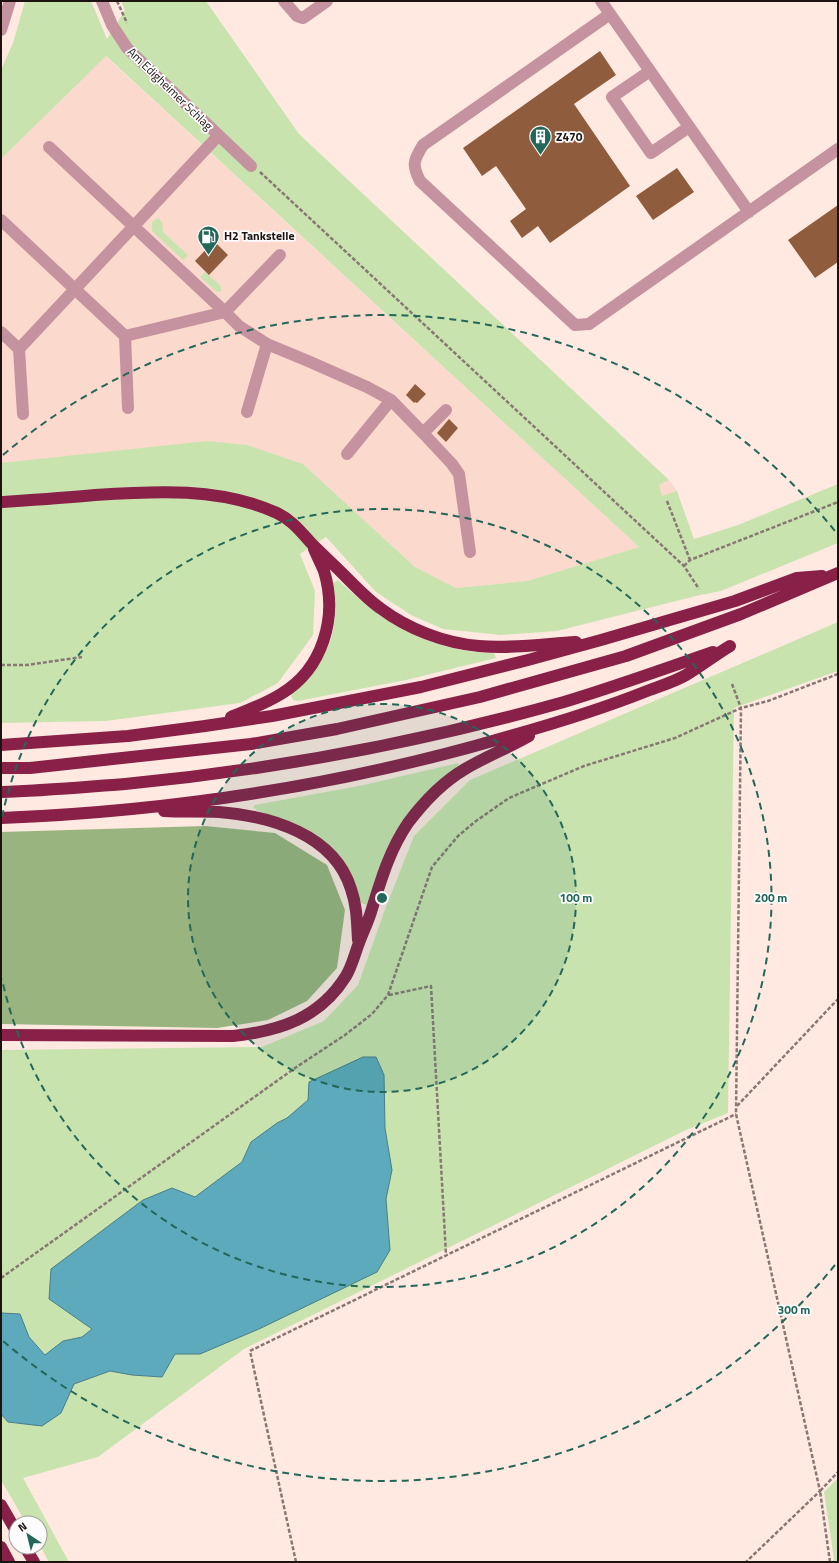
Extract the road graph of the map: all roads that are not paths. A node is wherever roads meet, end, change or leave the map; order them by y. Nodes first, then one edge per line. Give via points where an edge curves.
1 (10, 1) edge
2 (102, 1) edge
3 (284, 1) edge
4 (327, 1) edge
5 (601, 1) edge
6 (610, 14) junction
7 (1, 30) edge
8 (650, 70) junction
9 (689, 127) junction
10 (218, 136) junction
11 (49, 147) dead end
12 (838, 149) edge
13 (251, 166) road end
14 (749, 212) junction
15 (1, 220) edge
16 (134, 226) junction
17 (280, 254) dead end
18 (74, 290) junction
19 (225, 312) junction
20 (1, 332) edge
21 (125, 336) junction
22 (266, 344) junction
23 (19, 349) junction
24 (391, 400) junction
25 (128, 408) dead end
26 (446, 410) dead end
27 (247, 412) dead end
28 (23, 414) dead end
29 (423, 433) junction
30 (347, 454) dead end
31 (1, 502) edge
32 (311, 543) junction
33 (470, 552) dead end
34 (837, 573) edge
35 (601, 640) junction
36 (553, 724) junction
37 (205, 726) junction
38 (1, 745) edge
39 (1, 768) edge
40 (1, 792) edge
41 (137, 809) junction
42 (1, 818) edge
43 (358, 944) junction
44 (1, 1035) edge
45 (1, 1505) edge
46 (8, 1517) edge
47 (1, 1547) edge
48 (9, 1562) edge

1 - 7 street
2 - 10 street, Am Edigheimer Schlag via 112,25 127,48
3 - 4 street via 297,16 303,18
5 - 6 street
6 - 8 street
6 - 14 street via 423,146 415,158 414,168 420,182 575,325 589,324
8 - 9 street
8 - 9 street via 612,97 642,141 651,153
9 - 14 street
10 - 13 street, Am Edigheimer Schlag
10 - 16 street
11 - 16 street
12 - 14 street
15 - 18 street
16 - 18 street
16 - 19 street
17 - 19 street
18 - 21 street
18 - 23 street
19 - 21 street
19 - 22 street via 239,326
20 - 23 street
21 - 25 street
22 - 24 street via 367,387
22 - 27 street
23 - 28 street
24 - 29 street
24 - 30 street
26 - 29 street
29 - 33 street via 459,474
31 - 32 highway via 144,492 195,493 228,497 278,513 295,524
32 - 35 highway via 380,609 413,628 443,639 478,646
32 - 37 highway via 323,570 329,601 324,640 312,664 303,676 282,694 258,707
34 - 35 highway via 797,578 735,601
34 - 39 highway via 741,614 626,656 480,697 337,729 251,744 30,768
35 - 37 highway via 421,687 272,716
36 - 40 highway via 685,676 730,646 565,701 393,744 189,778
36 - 41 highway via 377,771 312,784
36 - 43 highway via 463,770 423,805 389,857
37 - 38 highway via 128,736
41 - 42 highway
41 - 43 highway via 239,815 284,825 309,837 337,863 351,887 357,914
43 - 44 highway via 347,975 336,991 302,1018 275,1029 254,1034 209,1037
45 - 46 highway
47 - 48 highway

